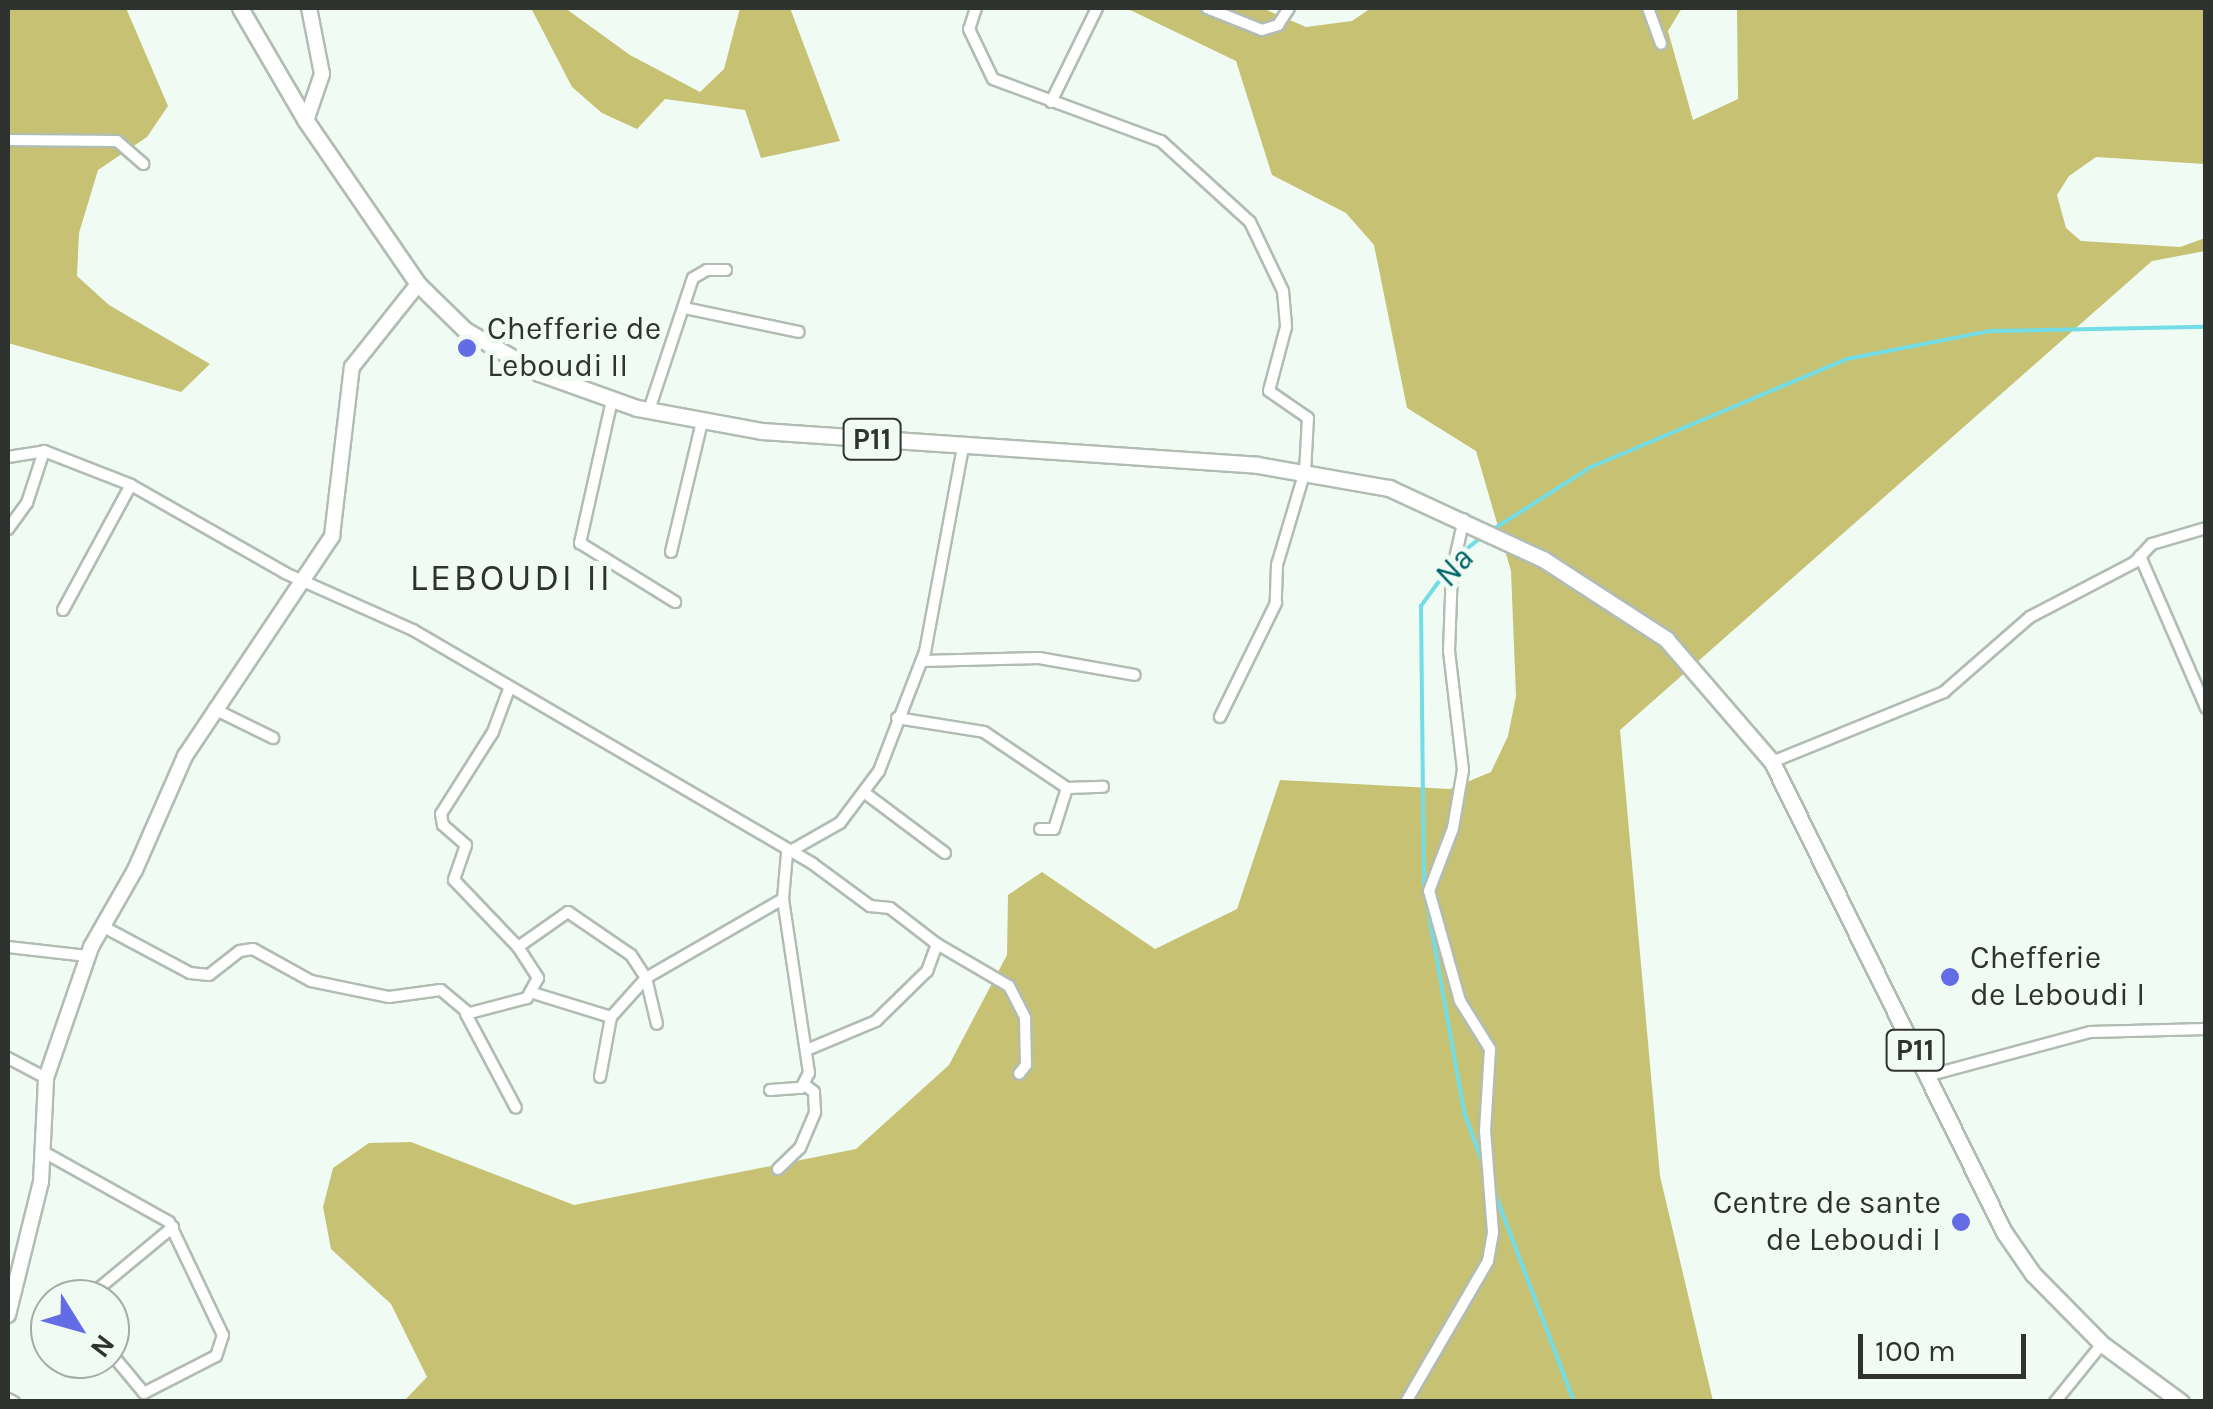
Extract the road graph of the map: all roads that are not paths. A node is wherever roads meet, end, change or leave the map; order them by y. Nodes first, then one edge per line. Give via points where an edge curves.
1 (240, 8) edge
2 (308, 8) edge
3 (976, 8) edge
4 (1097, 8) edge
5 (1207, 8) edge
6 (1289, 8) edge
7 (1648, 8) edge
8 (1660, 44) dead end
9 (1051, 102) junction
10 (306, 121) junction
11 (8, 140) edge
12 (142, 164) dead end
13 (726, 270) dead end
14 (418, 284) junction
15 (684, 308) junction
16 (799, 332) dead end
17 (612, 400) junction
18 (649, 410) junction
19 (702, 422) junction
20 (962, 446) junction
21 (44, 451) junction
22 (8, 457) edge
23 (1305, 471) junction
24 (132, 485) junction
25 (1464, 518) junction
26 (8, 528) edge
27 (2206, 528) edge
28 (671, 552) dead end
29 (2140, 556) junction
30 (307, 581) junction
31 (675, 602) dead end
32 (63, 610) dead end
33 (922, 661) junction
34 (2206, 661) edge
35 (2193, 668) junction
36 (1135, 675) dead end
37 (509, 690) junction
38 (2203, 692) edge
39 (2206, 708) edge
40 (214, 709) junction
41 (1220, 717) dead end
42 (897, 718) junction
43 (272, 738) dead end
44 (1772, 762) junction
45 (1103, 787) dead end
46 (1067, 788) junction
47 (865, 794) junction
48 (1040, 829) dead end
49 (786, 853) junction
50 (945, 853) dead end
51 (782, 898) junction
52 (102, 926) junction
53 (938, 944) junction
54 (8, 947) edge
55 (518, 947) junction
56 (87, 956) junction
57 (646, 978) junction
58 (533, 992) junction
59 (467, 1012) junction
60 (611, 1018) junction
61 (657, 1024) dead end
62 (2206, 1029) edge
63 (809, 1050) junction
64 (8, 1058) edge
65 (1020, 1074) dead end
66 (1928, 1076) junction
67 (600, 1077) dead end
68 (46, 1078) junction
69 (805, 1086) junction
70 (770, 1090) dead end
71 (516, 1108) dead end
72 (42, 1151) junction
73 (778, 1169) dead end
74 (174, 1227) junction
75 (110, 1279) edge
76 (8, 1315) edge
77 (2102, 1344) junction
78 (142, 1396) edge
79 (1406, 1402) edge
80 (2055, 1402) edge
81 (2181, 1402) edge

1 - 10 main road, P11
2 - 10 street via 322,74
3 - 9 street via 969,30 986,74
4 - 9 street
5 - 6 street via 1262,30 1278,26
7 - 8 street
9 - 23 street via 1161,142 1260,237 1288,313 1269,391 1308,418
10 - 14 main road, P11
11 - 12 street via 117,141
13 - 15 street via 698,272
14 - 17 main road, P11 via 499,352
14 - 30 street via 352,367 336,522
15 - 16 street
15 - 18 street
17 - 18 main road, P11
17 - 31 street via 580,542
18 - 19 main road, P11
19 - 20 main road, P11
19 - 28 street
20 - 23 main road, P11
20 - 33 street via 946,566
21 - 22 street
21 - 24 street
21 - 26 street via 27,503
23 - 25 main road, P11 via 1389,488
23 - 41 street via 1277,565 1276,603
24 - 30 street
24 - 32 street
25 - 44 main road, P11 via 1557,567 1666,640
25 - 79 street via 1452,571 1449,650 1463,770 1452,828 1429,891 1460,1001 1490,1049 1485,1131 1493,1232 1488,1261
27 - 29 street via 2152,544
29 - 35 street
29 - 44 street via 2030,617 1944,692
30 - 37 street via 412,630
30 - 40 street
33 - 36 street via 1039,658
33 - 42 street
34 - 35 street
35 - 38 street
37 - 49 street
37 - 55 street via 493,732 441,814 443,825 466,845 454,880
38 - 39 street
40 - 43 street
40 - 52 street
42 - 46 street via 984,732
42 - 47 street
44 - 66 main road, P11
45 - 46 street
46 - 48 street via 1054,829
47 - 49 street via 833,829
47 - 50 street
49 - 51 street
49 - 53 street via 870,906 890,908
51 - 57 street
51 - 63 street
52 - 56 street
52 - 59 street via 190,973 209,975 240,950 253,949 311,982 389,997 441,990
53 - 63 street via 927,972 876,1021
53 - 65 street via 1009,986 1025,1018 1026,1065
54 - 56 street
55 - 57 street via 568,912 631,954
55 - 58 street via 538,978
56 - 68 street
57 - 60 street
57 - 61 street
58 - 59 street
58 - 60 street
59 - 71 street
60 - 67 street
62 - 66 street via 2090,1032
63 - 69 street
64 - 68 street
66 - 77 main road, P11 via 2004,1232 2034,1274
68 - 72 street
69 - 70 street
69 - 73 street via 814,1092 815,1112 800,1148
72 - 74 street via 155,1210
72 - 76 street
74 - 75 street
74 - 78 street via 223,1344 216,1356
77 - 80 street
77 - 81 main road, P11

